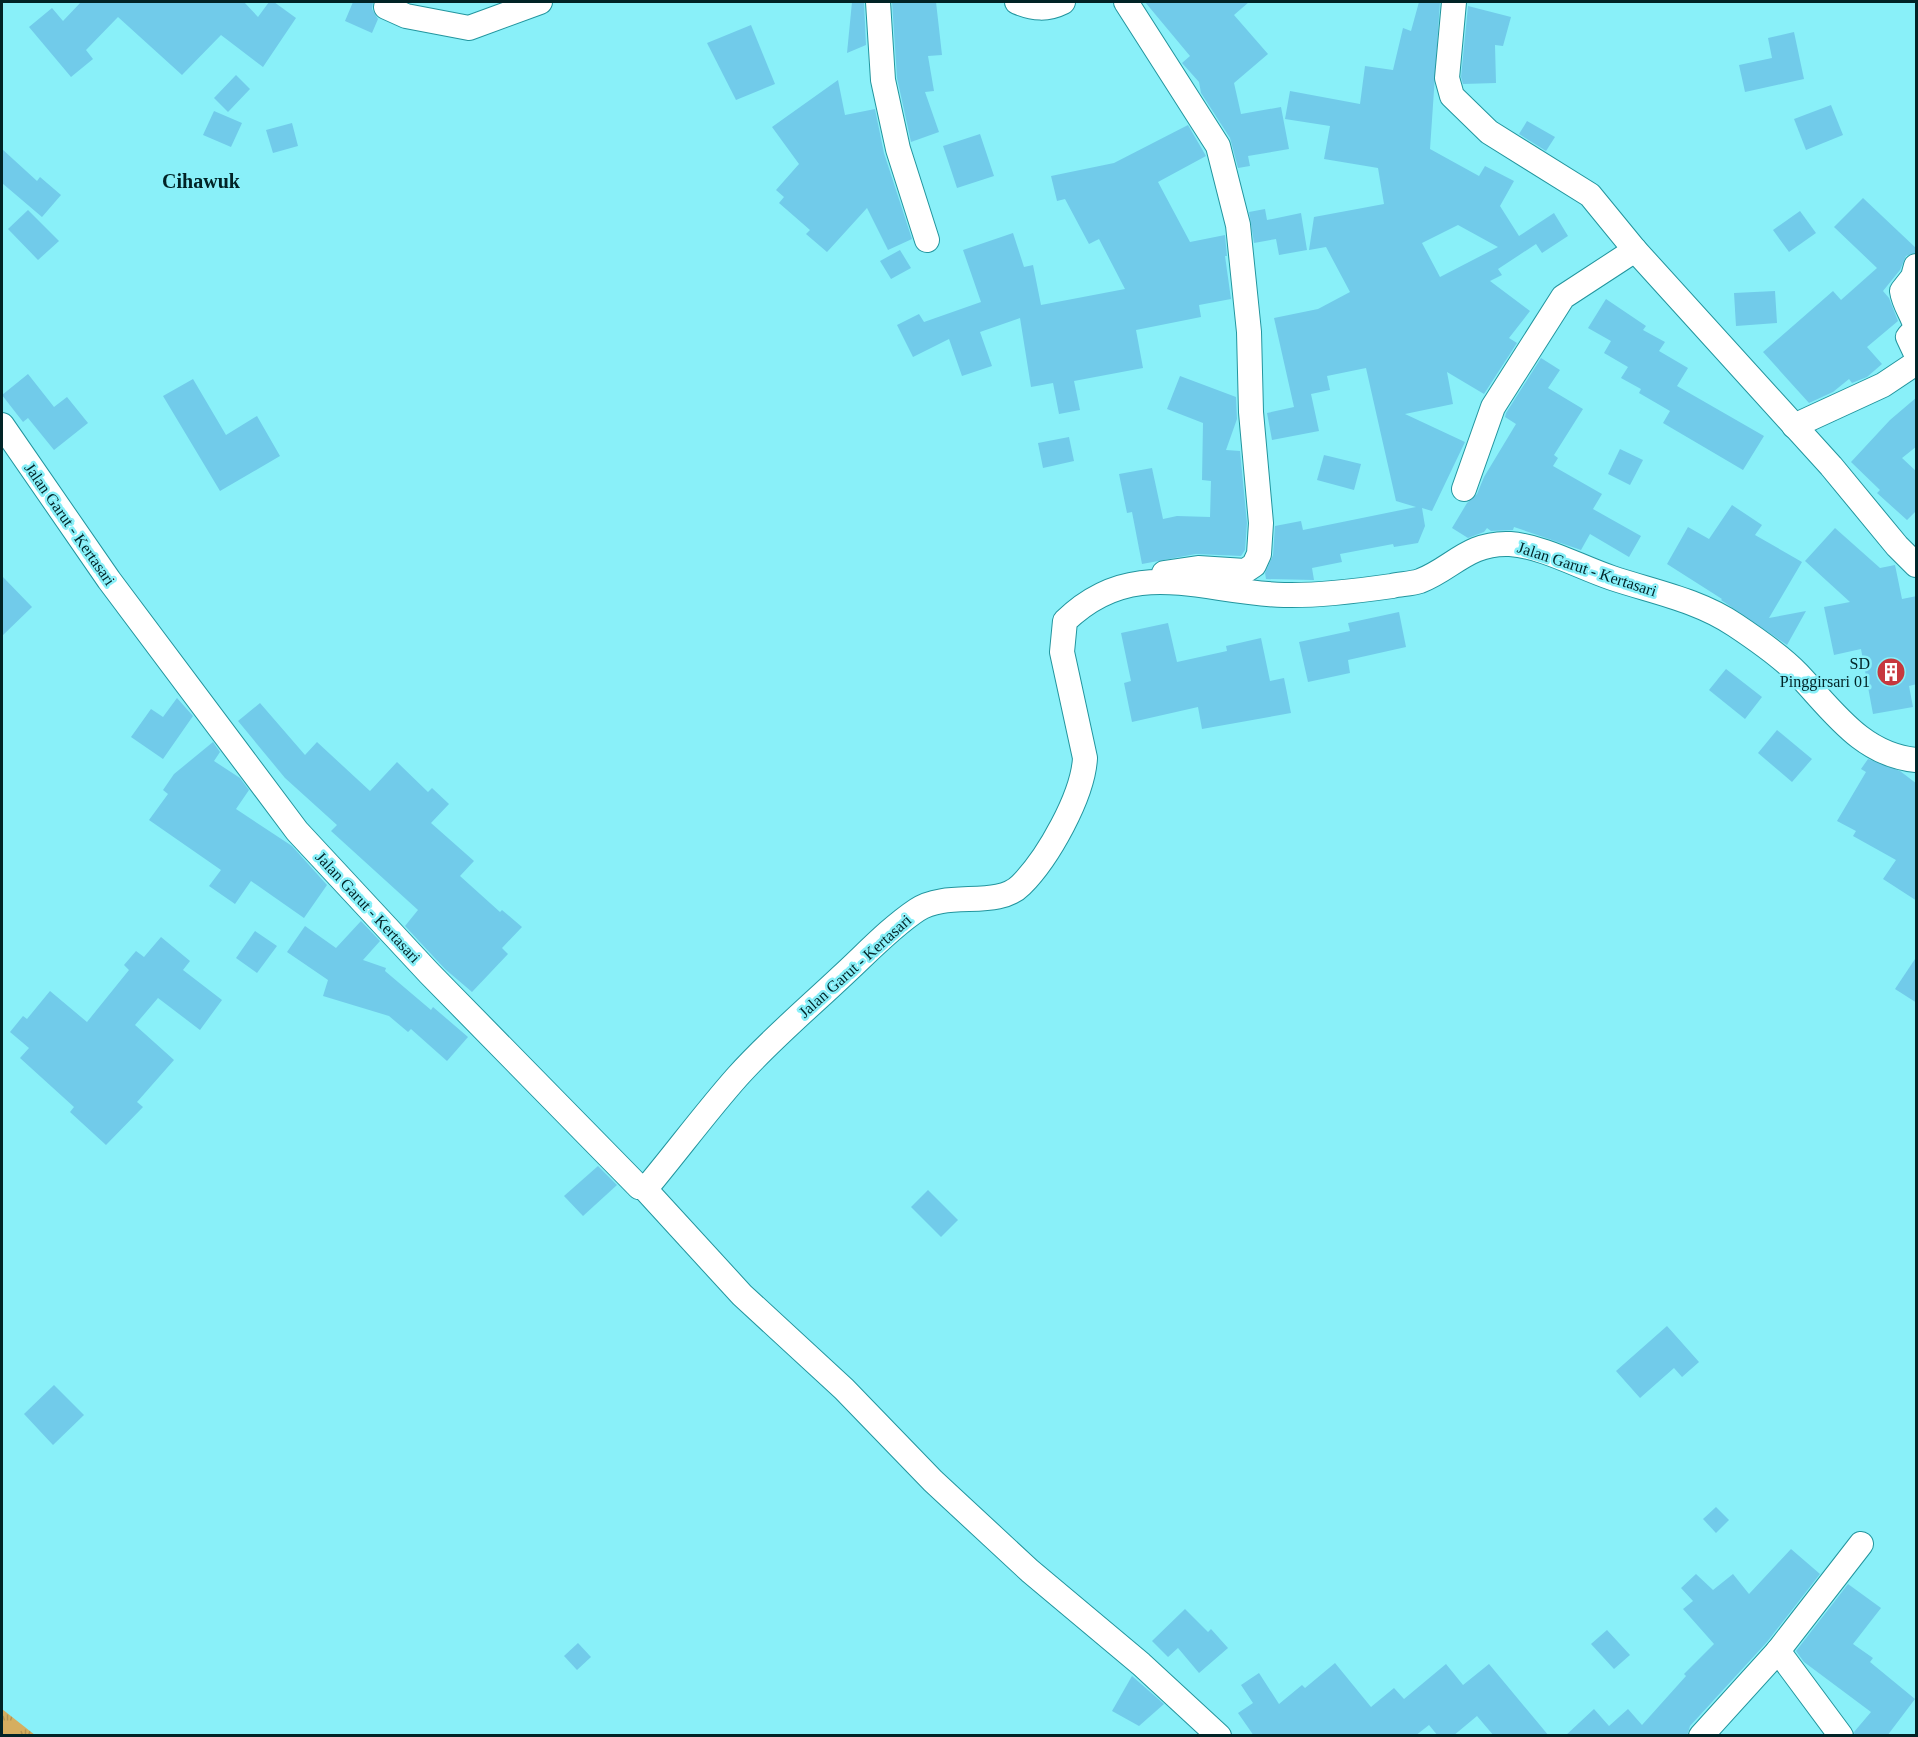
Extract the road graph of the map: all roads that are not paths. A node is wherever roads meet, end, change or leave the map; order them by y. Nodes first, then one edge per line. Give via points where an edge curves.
1 (540, 2) edge
2 (878, 2) edge
3 (1017, 2) edge
4 (1063, 2) edge
5 (1126, 2) edge
6 (1454, 2) edge
7 (386, 7) dead end
8 (927, 240) dead end
9 (1635, 250) junction
10 (1917, 266) edge
11 (1917, 354) edge
12 (1917, 363) edge
13 (2, 425) edge
14 (1794, 426) junction
15 (1464, 489) dead end
16 (1917, 565) edge
17 (1118, 586) junction
18 (1917, 760) edge
19 (644, 1188) junction
20 (1862, 1544) dead end
21 (1778, 1651) junction
22 (1219, 1736) edge
23 (1701, 1736) edge
24 (1841, 1736) edge

1 - 7 street via 469,28 406,16
2 - 8 street via 883,80 898,149
3 - 4 street via 1031,8 1051,8
5 - 17 street via 1218,146 1238,225 1243,265 1261,523 1259,554 1254,565 1245,571 1198,568 1155,574
6 - 9 street via 1447,78 1452,96 1489,132 1590,195
9 - 14 street
9 - 15 street via 1563,297 1493,407
10 - 11 street via 1902,291 1915,323 1916,328 1908,337
12 - 14 street via 1883,385
13 - 19 street, Jalan Garut - Kertasari via 109,580 297,831 619,1169
14 - 16 street
17 - 18 street, Jalan Garut - Kertasari via 1167,581 1284,595 1342,592 1420,581 1458,557 1481,548 1509,544 1685,599 1734,624 1797,672 1863,742 1898,759
17 - 19 street, Jalan Garut - Kertasari via 1090,599 1065,621 1062,652 1085,758 1084,772 1067,816 1030,876 1008,893 949,899 917,910 738,1076
19 - 22 street via 742,1295 844,1389 933,1481
20 - 21 street
21 - 23 street
21 - 24 street

